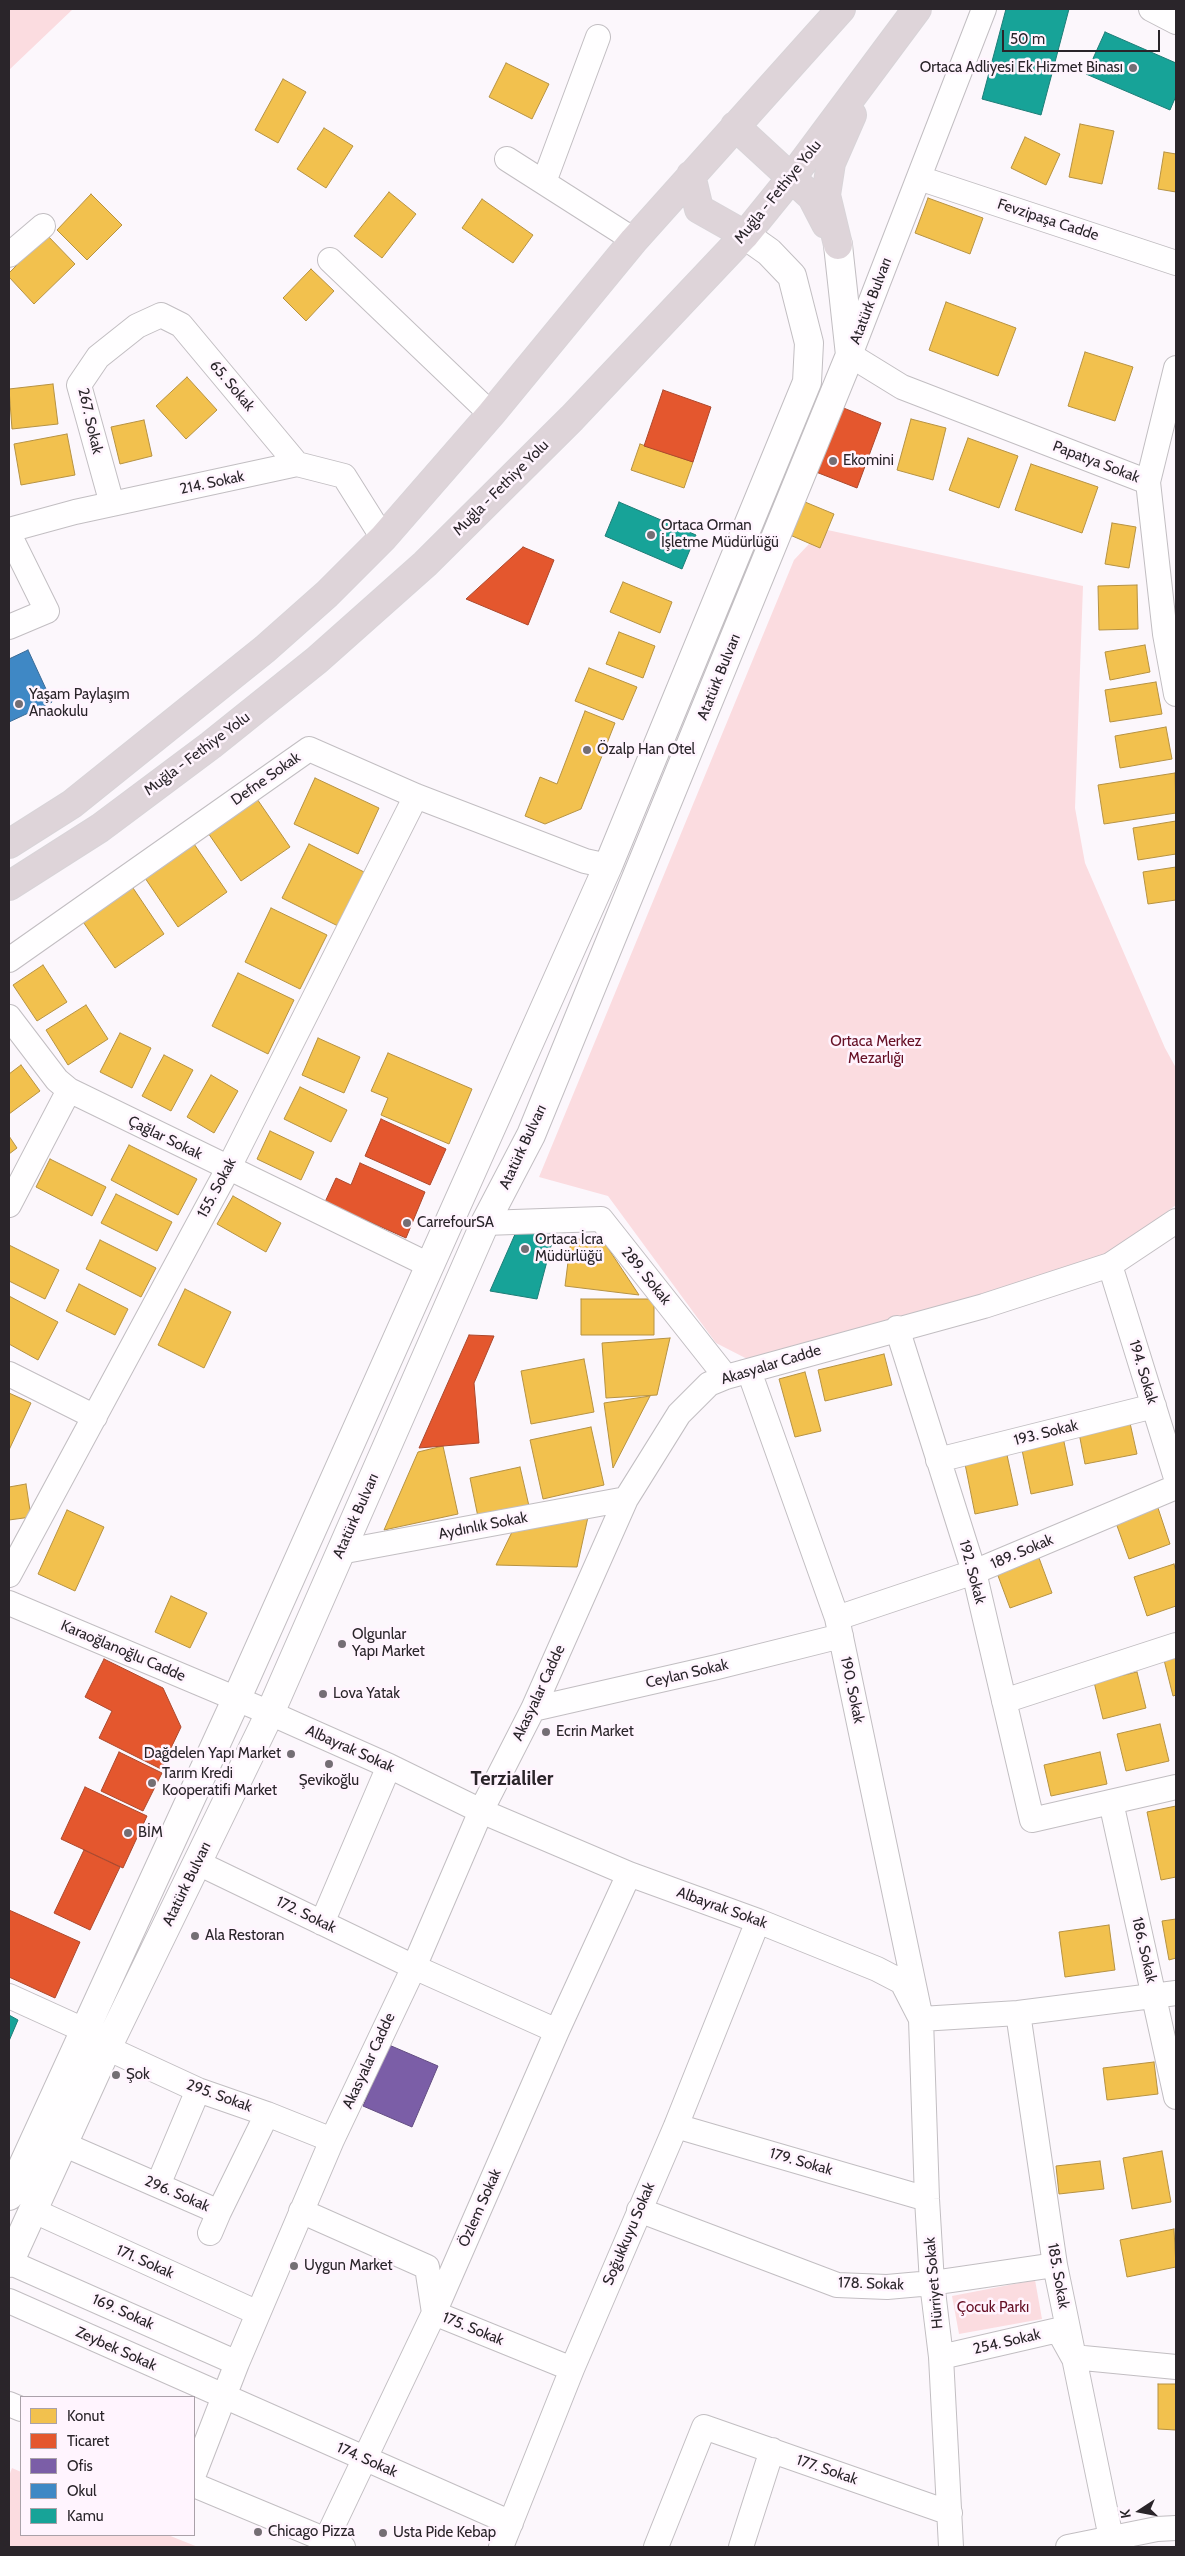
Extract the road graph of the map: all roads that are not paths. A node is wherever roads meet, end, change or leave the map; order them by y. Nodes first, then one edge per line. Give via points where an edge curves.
1 (841, 9) edge
2 (917, 9) edge
3 (984, 9) edge
4 (1151, 9) edge
5 (1176, 22) edge
6 (598, 37) dead end
7 (869, 74) junction
8 (736, 126) junction
9 (507, 159) dead end
10 (691, 175) junction
11 (792, 177) junction
12 (919, 178) junction
13 (544, 182) junction
14 (43, 226) dead end
15 (745, 235) junction
16 (634, 240) junction
17 (838, 245) junction
18 (9, 255) edge
19 (330, 260) dead end
20 (1176, 263) edge
21 (161, 315) joint
22 (850, 355) junction
23 (1176, 368) edge
24 (491, 414) junction
25 (297, 464) junction
26 (1148, 482) junction
27 (112, 504) junction
28 (9, 530) edge
29 (9, 534) edge
30 (383, 538) junction
31 (9, 627) edge
32 (1176, 694) edge
33 (416, 796) junction
34 (9, 844) edge
35 (608, 866) junction
36 (9, 886) edge
37 (9, 960) edge
38 (9, 1017) edge
39 (69, 1090) junction
40 (228, 1169) junction
41 (9, 1205) edge
42 (1176, 1221) edge
43 (486, 1223) junction
44 (429, 1265) junction
45 (1110, 1265) junction
46 (897, 1328) junction
47 (9, 1374) edge
48 (737, 1374) junction
49 (1154, 1406) junction
50 (94, 1417) junction
51 (938, 1460) junction
52 (1176, 1478) edge
53 (1176, 1487) edge
54 (626, 1499) junction
55 (340, 1552) junction
56 (974, 1572) junction
57 (9, 1575) edge
58 (9, 1603) edge
59 (839, 1627) junction
60 (1176, 1645) edge
61 (236, 1700) junction
62 (1004, 1701) junction
63 (533, 1709) junction
64 (270, 1713) junction
65 (389, 1766) junction
66 (1176, 1787) edge
67 (1112, 1802) junction
68 (481, 1812) junction
69 (198, 1862) junction
70 (629, 1874) junction
71 (758, 1921) junction
72 (322, 1923) junction
73 (414, 1967) junction
74 (1166, 1995) edge
75 (9, 1996) edge
76 (1018, 2013) junction
77 (921, 2018) junction
78 (86, 2031) junction
79 (557, 2031) junction
80 (107, 2048) junction
81 (198, 2090) junction
82 (1176, 2097) edge
83 (267, 2114) junction
84 (676, 2126) junction
85 (332, 2140) junction
86 (63, 2144) junction
87 (158, 2185) junction
88 (9, 2196) edge
89 (927, 2199) junction
90 (32, 2210) junction
91 (639, 2210) junction
92 (301, 2211) junction
93 (9, 2262) edge
94 (1054, 2265) junction
95 (932, 2283) junction
96 (9, 2301) edge
97 (258, 2313) junction
98 (434, 2313) junction
99 (941, 2357) junction
100 (1073, 2357) junction
101 (237, 2363) junction
102 (1176, 2366) edge
103 (572, 2369) junction
104 (224, 2396) junction
105 (772, 2450) junction
106 (364, 2459) junction
107 (195, 2471) edge
108 (195, 2485) edge
109 (950, 2512) junction
110 (510, 2523) junction
111 (1176, 2528) edge
112 (1111, 2538) junction
113 (335, 2544) edge
114 (501, 2547) edge
115 (656, 2547) edge
116 (740, 2547) edge
117 (951, 2547) edge
118 (1068, 2547) edge

1 - 8 highway
2 - 7 highway, Muğla - Fethiye Yolu
3 - 12 street, Atatürk Bulvarı
4 - 5 street
6 - 13 street
7 - 11 highway, Muğla - Fethiye Yolu
7 - 17 highway via 831,163 826,195
8 - 10 highway
8 - 11 highway
9 - 13 street
10 - 15 highway via 698,209
10 - 16 highway
11 - 15 highway, Muğla - Fethiye Yolu
11 - 17 highway via 812,197
12 - 20 street, Fevzipaşa Cadde
12 - 22 street, Atatürk Bulvarı
13 - 16 street
14 - 18 street
15 - 35 main road, Atatürk Bulvarı via 769,252 792,276 809,343 806,382
15 - 36 highway, Muğla - Fethiye Yolu via 572,418 425,564 317,660 100,828
16 - 24 highway
17 - 22 main road
19 - 24 street
21 - 25 street, 65. Sokak via 181,325
21 - 27 street, 267. Sokak via 138,326 98,356 78,385
22 - 26 street, Papatya Sokak via 902,387
22 - 43 main road, Atatürk Bulvarı via 531,1135
23 - 26 street
24 - 30 highway
25 - 27 street, 214. Sokak
25 - 30 street, 214. Sokak via 344,476
26 - 32 street, Papatya Sokak
27 - 28 street, 214. Sokak
29 - 31 street via 48,611
30 - 34 highway via 266,649 72,804
33 - 35 street, Defne Sokak via 584,862
33 - 37 street, Defne Sokak via 309,748
33 - 40 street, 155. Sokak
35 - 44 main road, Atatürk Bulvarı
38 - 39 street, Çağlar Sokak via 57,1080
39 - 40 street, Çağlar Sokak
39 - 41 street
40 - 44 street, Çağlar Sokak
40 - 50 street, 155. Sokak
42 - 45 street, Akasyalar Cadde
43 - 48 street, 289. Sokak via 601,1219
43 - 55 main road, Atatürk Bulvarı
44 - 61 main road, Atatürk Bulvarı
45 - 46 street, Akasyalar Cadde via 984,1306
45 - 49 street, 194. Sokak
46 - 48 street, Akasyalar Cadde
46 - 51 street, 192. Sokak
47 - 50 street
48 - 54 street, Akasyalar Cadde via 709,1384 679,1414
48 - 59 street, 190. Sokak
49 - 51 street, 193. Sokak
49 - 52 street, 194. Sokak
50 - 57 street, 155. Sokak
51 - 56 street, 192. Sokak
53 - 56 street, 189. Sokak
54 - 55 street, Aydınlık Sokak
54 - 63 street, Akasyalar Cadde
55 - 64 main road, Atatürk Bulvarı
56 - 59 street, 189. Sokak
56 - 62 street, 192. Sokak
58 - 61 street, Karaoğlanoğlu Cadde
59 - 63 street, Ceylan Sokak via 717,1667
59 - 77 street, 190. Sokak
60 - 62 street
61 - 64 street, Karaoğlanoğlu Cadde
61 - 78 main road, Atatürk Bulvarı
62 - 67 street, 192. Sokak via 1032,1820
63 - 68 street, Akasyalar Cadde
64 - 65 street, Albayrak Sokak
64 - 69 main road, Atatürk Bulvarı
65 - 68 street, Albayrak Sokak
65 - 72 street
66 - 67 street
67 - 74 street, 186. Sokak
68 - 70 street, Albayrak Sokak
68 - 73 street, Akasyalar Cadde
69 - 72 street, 172. Sokak
69 - 80 main road, Atatürk Bulvarı
70 - 71 street, Albayrak Sokak
70 - 79 street, Özlem Sokak
71 - 77 street, Albayrak Sokak via 902,1982
71 - 84 street, Soğukkuyu Sokak
72 - 73 street, 172. Sokak
73 - 79 street, 172. Sokak
73 - 85 street, Akasyalar Cadde
74 - 76 street
74 - 82 street, 186. Sokak
75 - 78 street
76 - 77 street
76 - 94 street, 185. Sokak
77 - 89 street, Hürriyet Sokak
78 - 88 main road, Atatürk Bulvarı
79 - 98 street, Özlem Sokak
80 - 81 street, 295. Sokak
80 - 86 main road, Atatürk Bulvarı
81 - 83 street, 295. Sokak
81 - 87 street
83 - 85 street, 295. Sokak
83 - 87 street, 296. Sokak via 215,2222
84 - 89 street, 179. Sokak
84 - 91 street, Soğukkuyu Sokak
85 - 92 street, Akasyalar Cadde
86 - 87 street, 296. Sokak
86 - 90 main road, Atatürk Bulvarı
89 - 95 street, Hürriyet Sokak
90 - 93 main road, Atatürk Bulvarı
90 - 97 street, 171. Sokak
91 - 95 street, 178. Sokak via 837,2285 886,2287
91 - 103 street, Soğukkuyu Sokak
92 - 97 street, Akasyalar Cadde
92 - 98 street, 175. Sokak via 427,2267
93 - 101 street, 169. Sokak
94 - 95 street, 178. Sokak
94 - 100 street, 185. Sokak
95 - 99 street, Hürriyet Sokak
96 - 104 street, Zeybek Sokak
97 - 101 street, Akasyalar Cadde
98 - 103 street, 175. Sokak
98 - 106 street, Özlem Sokak
99 - 100 street, 254. Sokak via 1058,2330
99 - 109 street, Hürriyet Sokak
100 - 102 street
100 - 112 street, 185. Sokak
101 - 104 street, Akasyalar Cadde
103 - 110 street, Soğukkuyu Sokak
104 - 106 street, 174. Sokak
104 - 107 street, Akasyalar Cadde
105 - 109 street, 177. Sokak
105 - 115 street, 177. Sokak via 704,2427
105 - 116 street
106 - 110 street, 174. Sokak
106 - 113 street, Özlem Sokak
108 - 113 street
109 - 117 street, Hürriyet Sokak
110 - 114 street, Soğukkuyu Sokak
111 - 112 street
112 - 118 street

